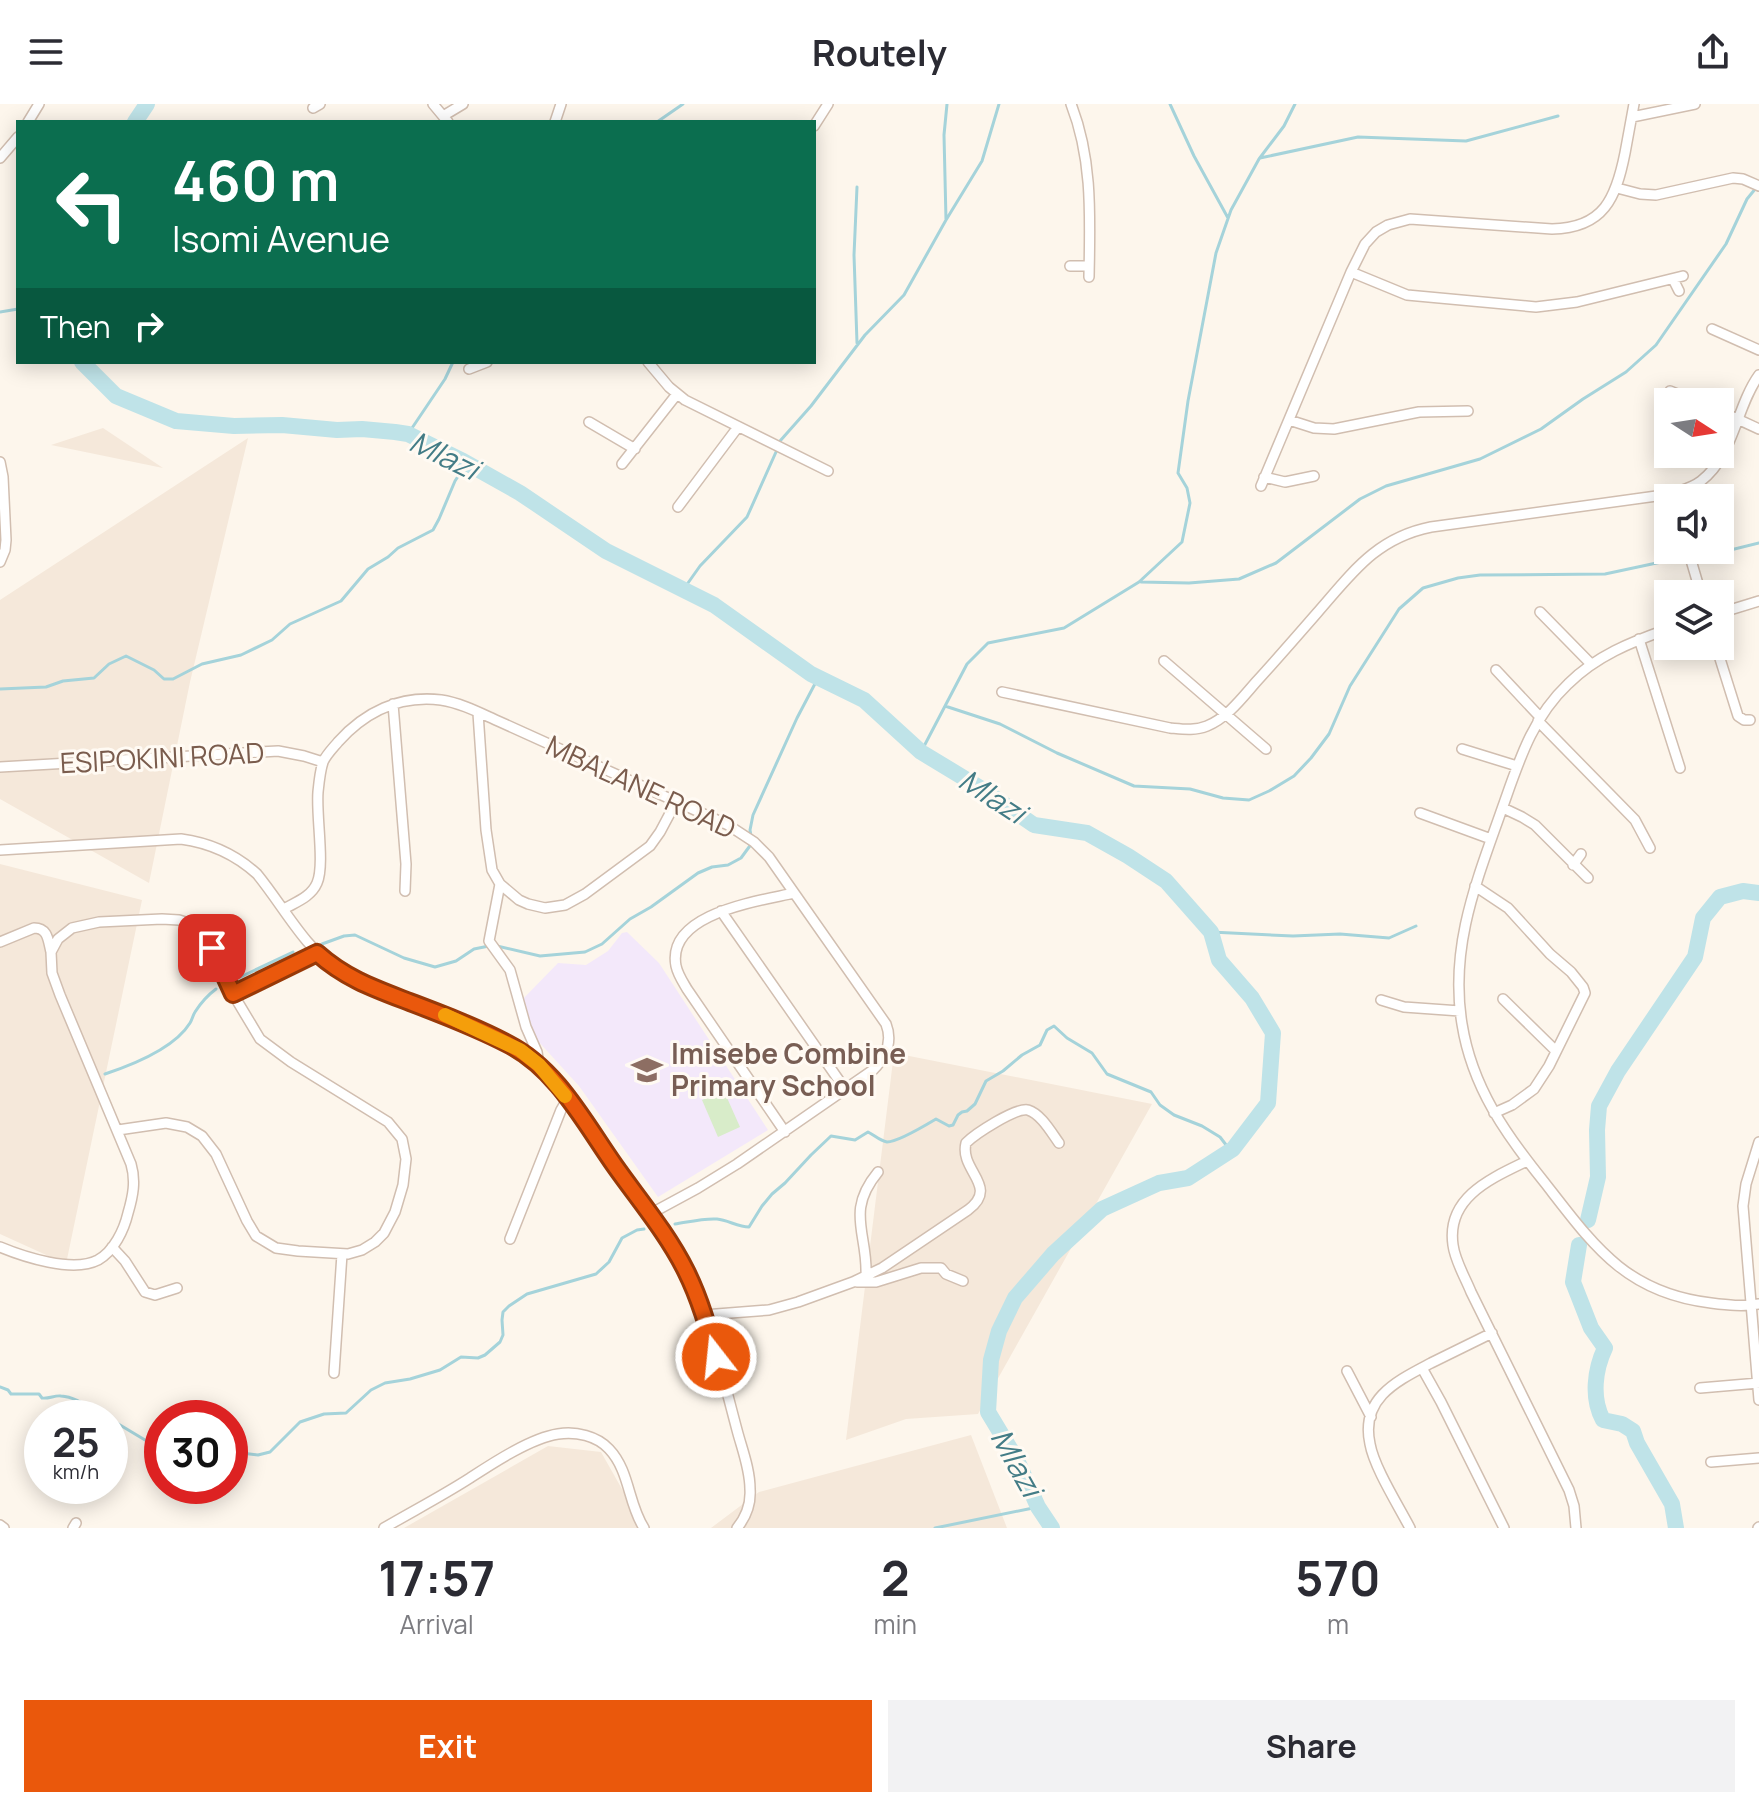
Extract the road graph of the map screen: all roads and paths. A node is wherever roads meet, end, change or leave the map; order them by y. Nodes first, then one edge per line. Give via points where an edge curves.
1 (433, 104) edge
2 (463, 104) edge
3 (828, 104) edge
4 (1071, 104) edge
5 (1634, 104) edge
6 (1695, 104) edge
7 (1632, 117) junction
8 (446, 120) edge
9 (816, 123) edge
10 (16, 139) edge
11 (0, 158) edge
12 (1759, 186) edge
13 (1617, 188) junction
14 (1070, 266) dead end
15 (1089, 266) junction
16 (1351, 272) junction
17 (1089, 277) dead end
18 (1679, 291) dead end
19 (1712, 329) dead end
20 (1759, 350) edge
21 (480, 364) edge
22 (650, 364) edge
23 (469, 369) dead end
24 (1759, 375) edge
25 (677, 394) junction
26 (1458, 399) dead end
27 (1456, 411) junction
28 (1468, 411) dead end
29 (1734, 417) edge
30 (1737, 418) junction
31 (1289, 420) junction
32 (589, 422) dead end
33 (738, 427) junction
34 (1759, 429) edge
35 (635, 449) junction
36 (0, 462) edge
37 (622, 464) dead end
38 (828, 471) dead end
39 (1314, 476) dead end
40 (1696, 484) edge
41 (1654, 498) edge
42 (678, 507) dead end
43 (0, 562) edge
44 (1759, 601) edge
45 (1734, 609) edge
46 (1540, 612) dead end
47 (1654, 634) edge
48 (1639, 639) junction
49 (1720, 660) edge
50 (1164, 661) dead end
51 (1591, 664) junction
52 (1496, 670) dead end
53 (1002, 692) dead end
54 (393, 704) junction
55 (478, 713) junction
56 (1226, 714) junction
57 (1539, 719) junction
58 (1750, 720) dead end
59 (1266, 749) dead end
60 (1462, 749) dead end
61 (323, 762) junction
62 (1517, 766) junction
63 (0, 767) edge
64 (1680, 768) dead end
65 (676, 802) junction
66 (1503, 808) junction
67 (1420, 813) dead end
68 (1491, 839) junction
69 (1650, 848) dead end
70 (0, 850) edge
71 (1581, 854) dead end
72 (1573, 865) junction
73 (1588, 878) dead end
74 (500, 884) junction
75 (1475, 886) junction
76 (405, 891) dead end
77 (794, 893) junction
78 (284, 909) junction
79 (721, 911) junction
80 (0, 942) edge
81 (51, 952) junction
82 (317, 953) junction
83 (233, 994) junction
84 (1503, 999) dead end
85 (1381, 1000) dead end
86 (1460, 1011) junction
87 (1556, 1051) junction
88 (539, 1065) junction
89 (845, 1089) junction
90 (568, 1098) junction
91 (1494, 1113) junction
92 (118, 1130) junction
93 (785, 1132) junction
94 (1759, 1142) edge
95 (1059, 1143) dead end
96 (1527, 1161) junction
97 (878, 1172) dead end
98 (1749, 1172) junction
99 (1759, 1178) edge
100 (650, 1214) junction
101 (510, 1239) dead end
102 (0, 1247) edge
103 (112, 1247) junction
104 (342, 1254) junction
105 (866, 1276) junction
106 (963, 1281) dead end
107 (853, 1282) junction
108 (177, 1288) dead end
109 (1755, 1305) edge
110 (704, 1315) junction
111 (1492, 1333) junction
112 (1422, 1368) junction
113 (1347, 1371) dead end
114 (334, 1373) dead end
115 (1758, 1384) edge
116 (1700, 1388) dead end
117 (1759, 1400) edge
118 (1371, 1417) junction
119 (1759, 1458) edge
120 (1711, 1462) dead end
121 (384, 1528) edge
122 (644, 1528) edge
123 (737, 1528) edge
124 (1410, 1528) edge
125 (1504, 1528) edge
126 (1576, 1528) edge

1 - 8 street
2 - 8 street
3 - 9 street
4 - 15 street via 1089,181
5 - 7 street
6 - 7 street
7 - 13 street
10 - 11 street
12 - 13 street via 1733,178 1656,195
13 - 16 street via 1599,213 1570,228 1402,220 1370,237
14 - 15 street
15 - 17 street
16 - 18 street via 1407,295 1536,307 1678,278
16 - 31 street
19 - 20 street
21 - 23 street
22 - 25 street
24 - 30 street
25 - 33 street
25 - 35 street
26 - 27 street
27 - 28 street
27 - 31 street via 1405,414 1334,429
29 - 30 street
30 - 34 street
30 - 40 street via 1715,467
31 - 39 street via 1262,482
32 - 35 street
33 - 38 street
33 - 42 street
35 - 37 street
36 - 43 street via 6,540
41 - 56 street via 1406,533 1363,562
44 - 45 street
46 - 51 street
47 - 48 street
48 - 51 street
48 - 64 street
49 - 58 street via 1738,716
50 - 56 street
51 - 57 street
52 - 57 street
53 - 56 street via 1180,729 1202,728
54 - 55 street, MBALANE ROAD via 443,701
54 - 61 street, MBALANE ROAD via 354,726
54 - 76 street
55 - 65 street, MBALANE ROAD
55 - 74 street via 489,857
56 - 59 street
57 - 62 street
57 - 69 street via 1635,820
60 - 62 street
61 - 63 street, ESIPOKINI ROAD via 278,751
61 - 78 street via 317,801 320,876 312,892
62 - 66 street
65 - 74 street via 650,846 576,900 536,907
65 - 77 street, MBALANE ROAD via 753,841
66 - 68 street
66 - 72 street via 1535,825
67 - 68 street
68 - 75 street
70 - 78 street via 195,841 246,864
71 - 72 street
72 - 73 street
74 - 88 street via 489,941 510,970
75 - 86 street via 1459,957
75 - 87 street via 1508,908 1583,987 1584,996
77 - 79 street
77 - 89 street, MBALANE ROAD via 889,1031 880,1062
78 - 82 street
79 - 89 street
79 - 93 street via 682,939 675,957 677,970
80 - 81 street via 39,928 47,935
81 - 83 street via 64,932 88,924 179,920 194,925 206,939
81 - 92 street via 56,984
82 - 83 street
82 - 88 street via 352,979 505,1042
83 - 104 street via 268,1046 378,1115 402,1139 405,1172 389,1224 375,1242
84 - 87 street
85 - 86 street
86 - 91 street via 1471,1063
87 - 91 street via 1534,1089
88 - 90 street
89 - 93 street, MBALANE ROAD
90 - 100 street
90 - 101 street
91 - 96 street
92 - 103 street via 135,1186
92 - 104 street via 166,1123 195,1131 216,1154 256,1236 276,1248
93 - 100 street, MBALANE ROAD
94 - 98 street
95 - 105 street via 1029,1110 970,1139 964,1153 980,1186 978,1202
96 - 109 street via 1588,1239 1626,1273 1676,1297
96 - 111 street via 1472,1192 1453,1226 1458,1263
97 - 105 street via 860,1209
98 - 99 street
98 - 109 street via 1743,1218
100 - 110 street via 680,1260
102 - 103 street via 79,1264 101,1258
103 - 108 street via 145,1292 155,1295
104 - 114 street
105 - 107 street
106 - 107 street via 941,1268 921,1268 876,1282
107 - 110 street via 769,1310
109 - 115 street
110 - 123 street via 750,1480 747,1512
111 - 112 street
111 - 126 street via 1569,1490
112 - 118 street via 1390,1386
112 - 125 street
113 - 118 street
115 - 116 street
115 - 117 street
118 - 124 street via 1373,1454
119 - 120 street
121 - 122 street via 499,1460 551,1435 573,1433 608,1447

